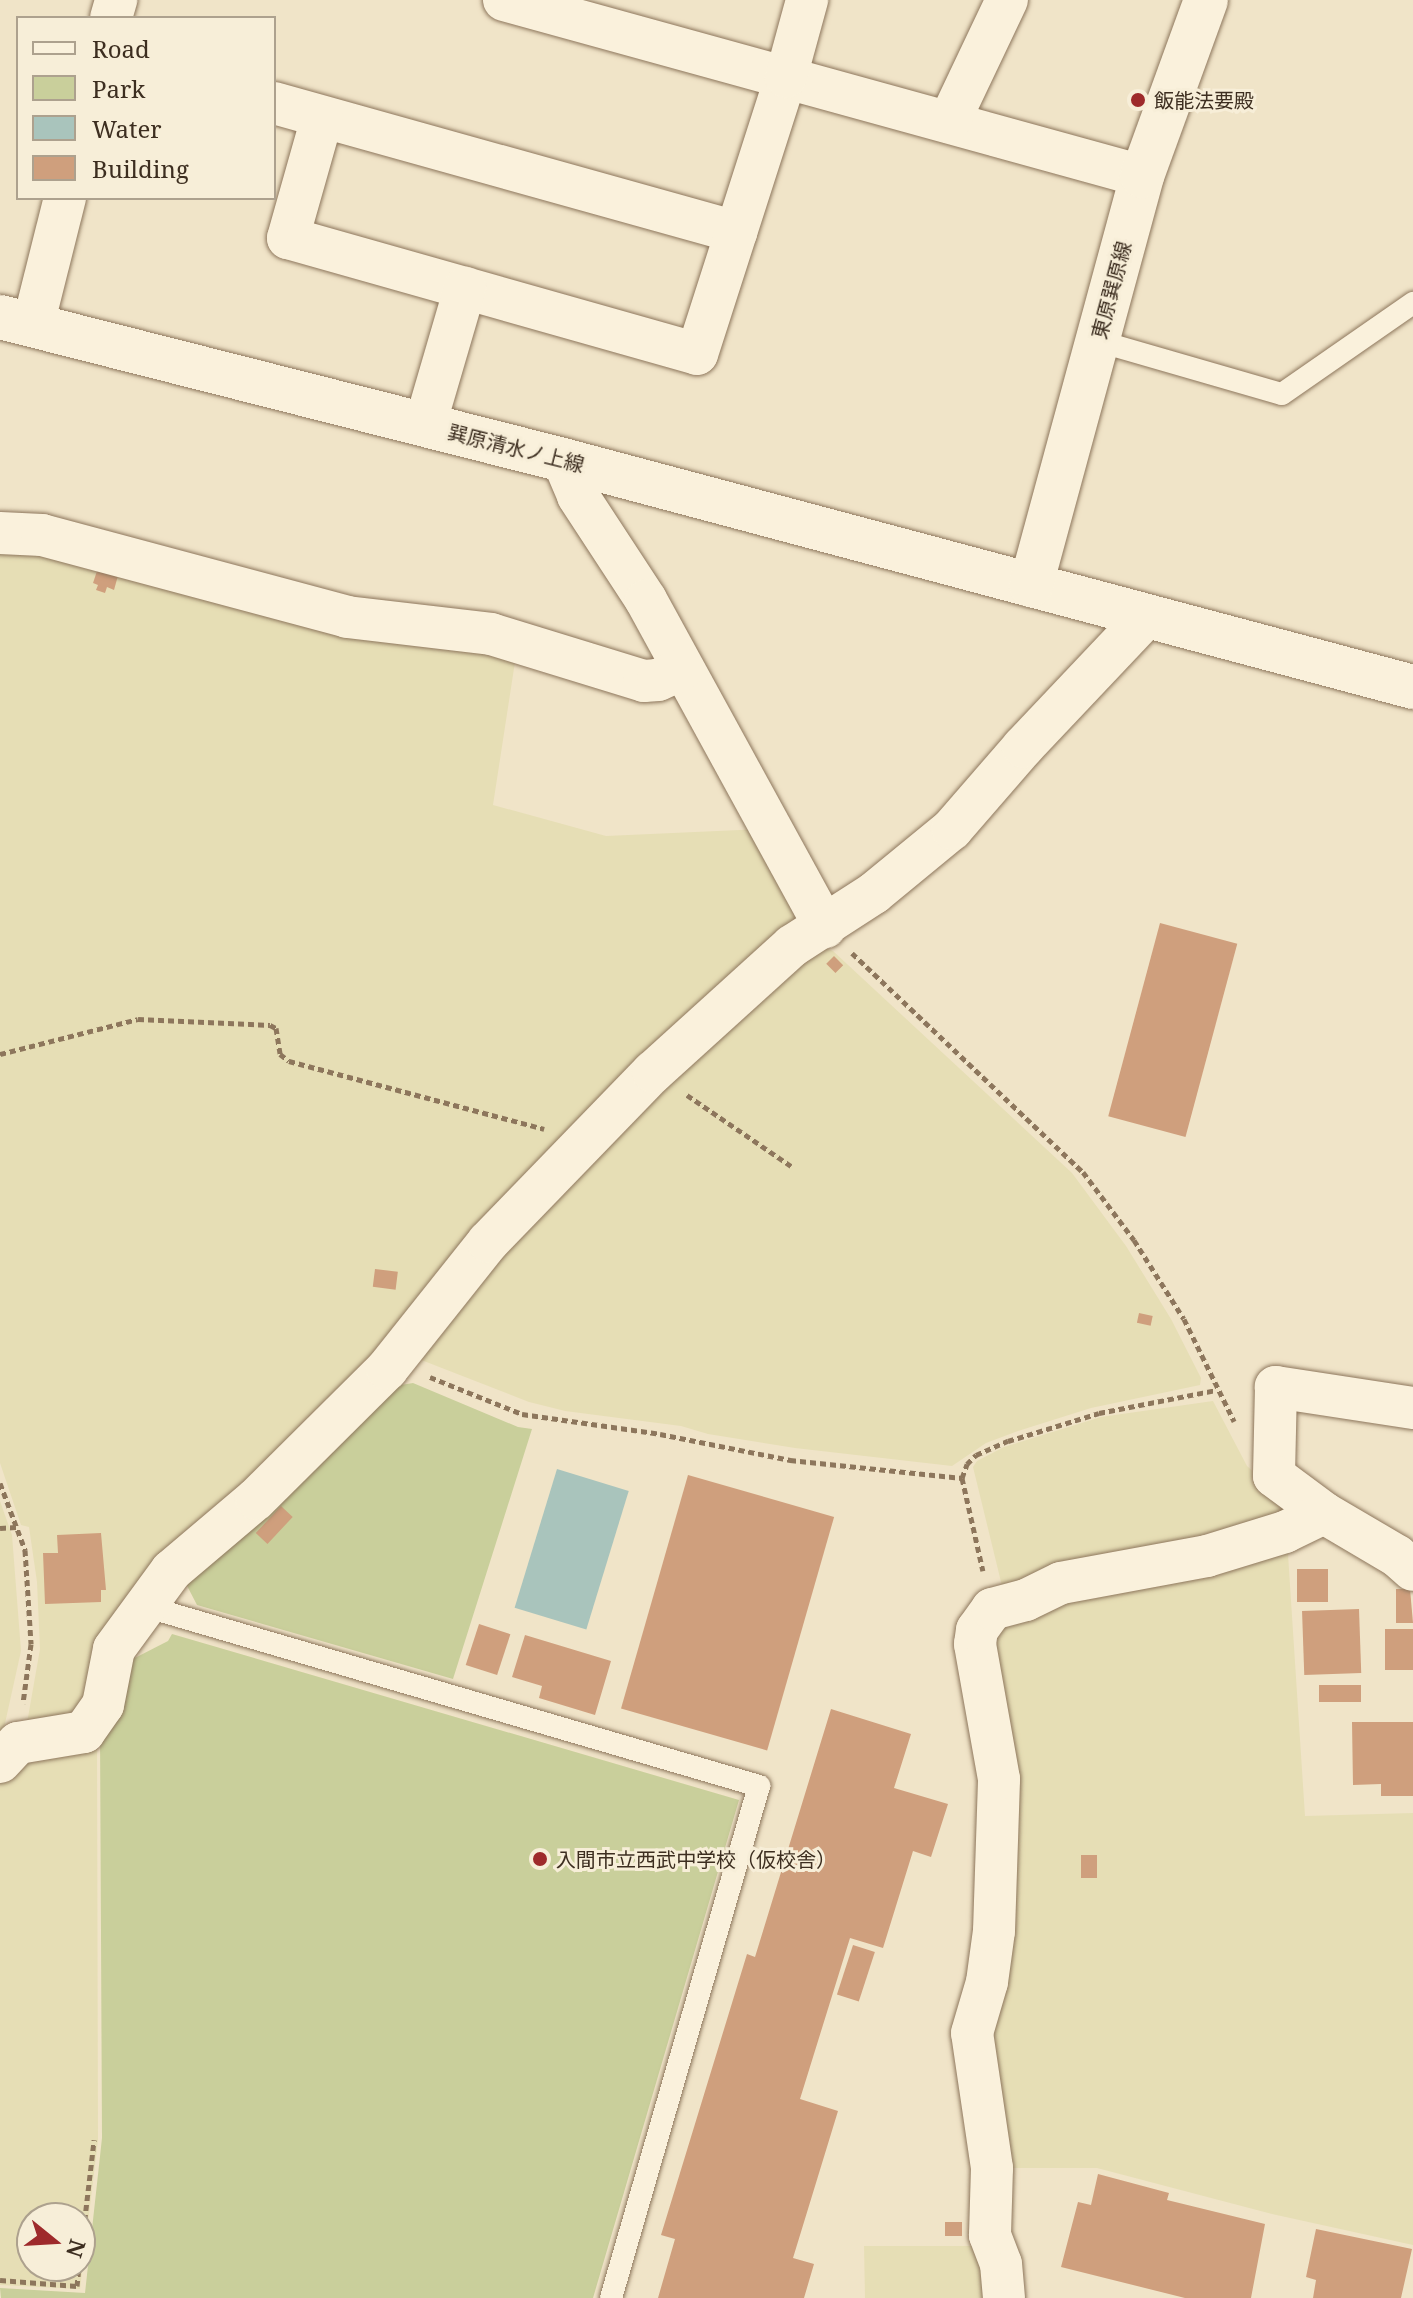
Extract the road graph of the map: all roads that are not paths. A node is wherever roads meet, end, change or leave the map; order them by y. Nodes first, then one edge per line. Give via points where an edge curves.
1 (504, 0) edge
2 (807, 0) edge
3 (1007, 0) edge
4 (1206, 0) edge
5 (786, 77) junction
6 (276, 104) edge
7 (322, 118) junction
8 (949, 122) junction
9 (1142, 176) junction
10 (64, 200) edge
11 (736, 232) junction
12 (465, 288) junction
13 (1413, 303) edge
14 (16, 321) edge
15 (1098, 341) junction
16 (425, 425) junction
17 (563, 460) junction
18 (0, 533) edge
19 (1031, 585) junction
20 (1147, 616) junction
21 (683, 669) junction
22 (1413, 687) edge
23 (825, 927) junction
24 (1413, 1408) edge
25 (1324, 1513) junction
26 (1413, 1570) edge
27 (144, 1606) junction
28 (9, 1752) edge
29 (611, 2298) edge
30 (1004, 2298) edge

1 - 5 street
2 - 5 street
3 - 8 street
4 - 9 street, 東原巽原線
5 - 8 street
5 - 11 street
6 - 7 street
7 - 11 street
7 - 12 street via 288,238
8 - 9 street
9 - 15 street, 東原巽原線
10 - 14 street
11 - 12 street via 697,354
12 - 16 street
13 - 15 lane via 1282,394
14 - 16 street, 巽原清水ノ上線
15 - 19 street, 東原巽原線
16 - 17 street, 巽原清水ノ上線
17 - 19 street, 巽原清水ノ上線
17 - 21 street via 578,496 646,600
18 - 21 street via 42,535 347,617 521,641 644,681
19 - 20 street, 巽原清水ノ上線
20 - 22 street, 巽原清水ノ上線
20 - 23 street via 952,829
21 - 23 street
23 - 27 street via 792,946 653,1072 488,1242 387,1369 256,1499 171,1571
24 - 25 street via 1276,1387 1274,1476
25 - 26 street
25 - 30 street via 1285,1532 1207,1556 1061,1583 992,1609 977,1630 975,1644 999,1779 994,1931 972,2033 992,2168 990,2235 1001,2264
27 - 28 street via 114,1649 103,1705 84,1732
27 - 29 lane via 759,1786

